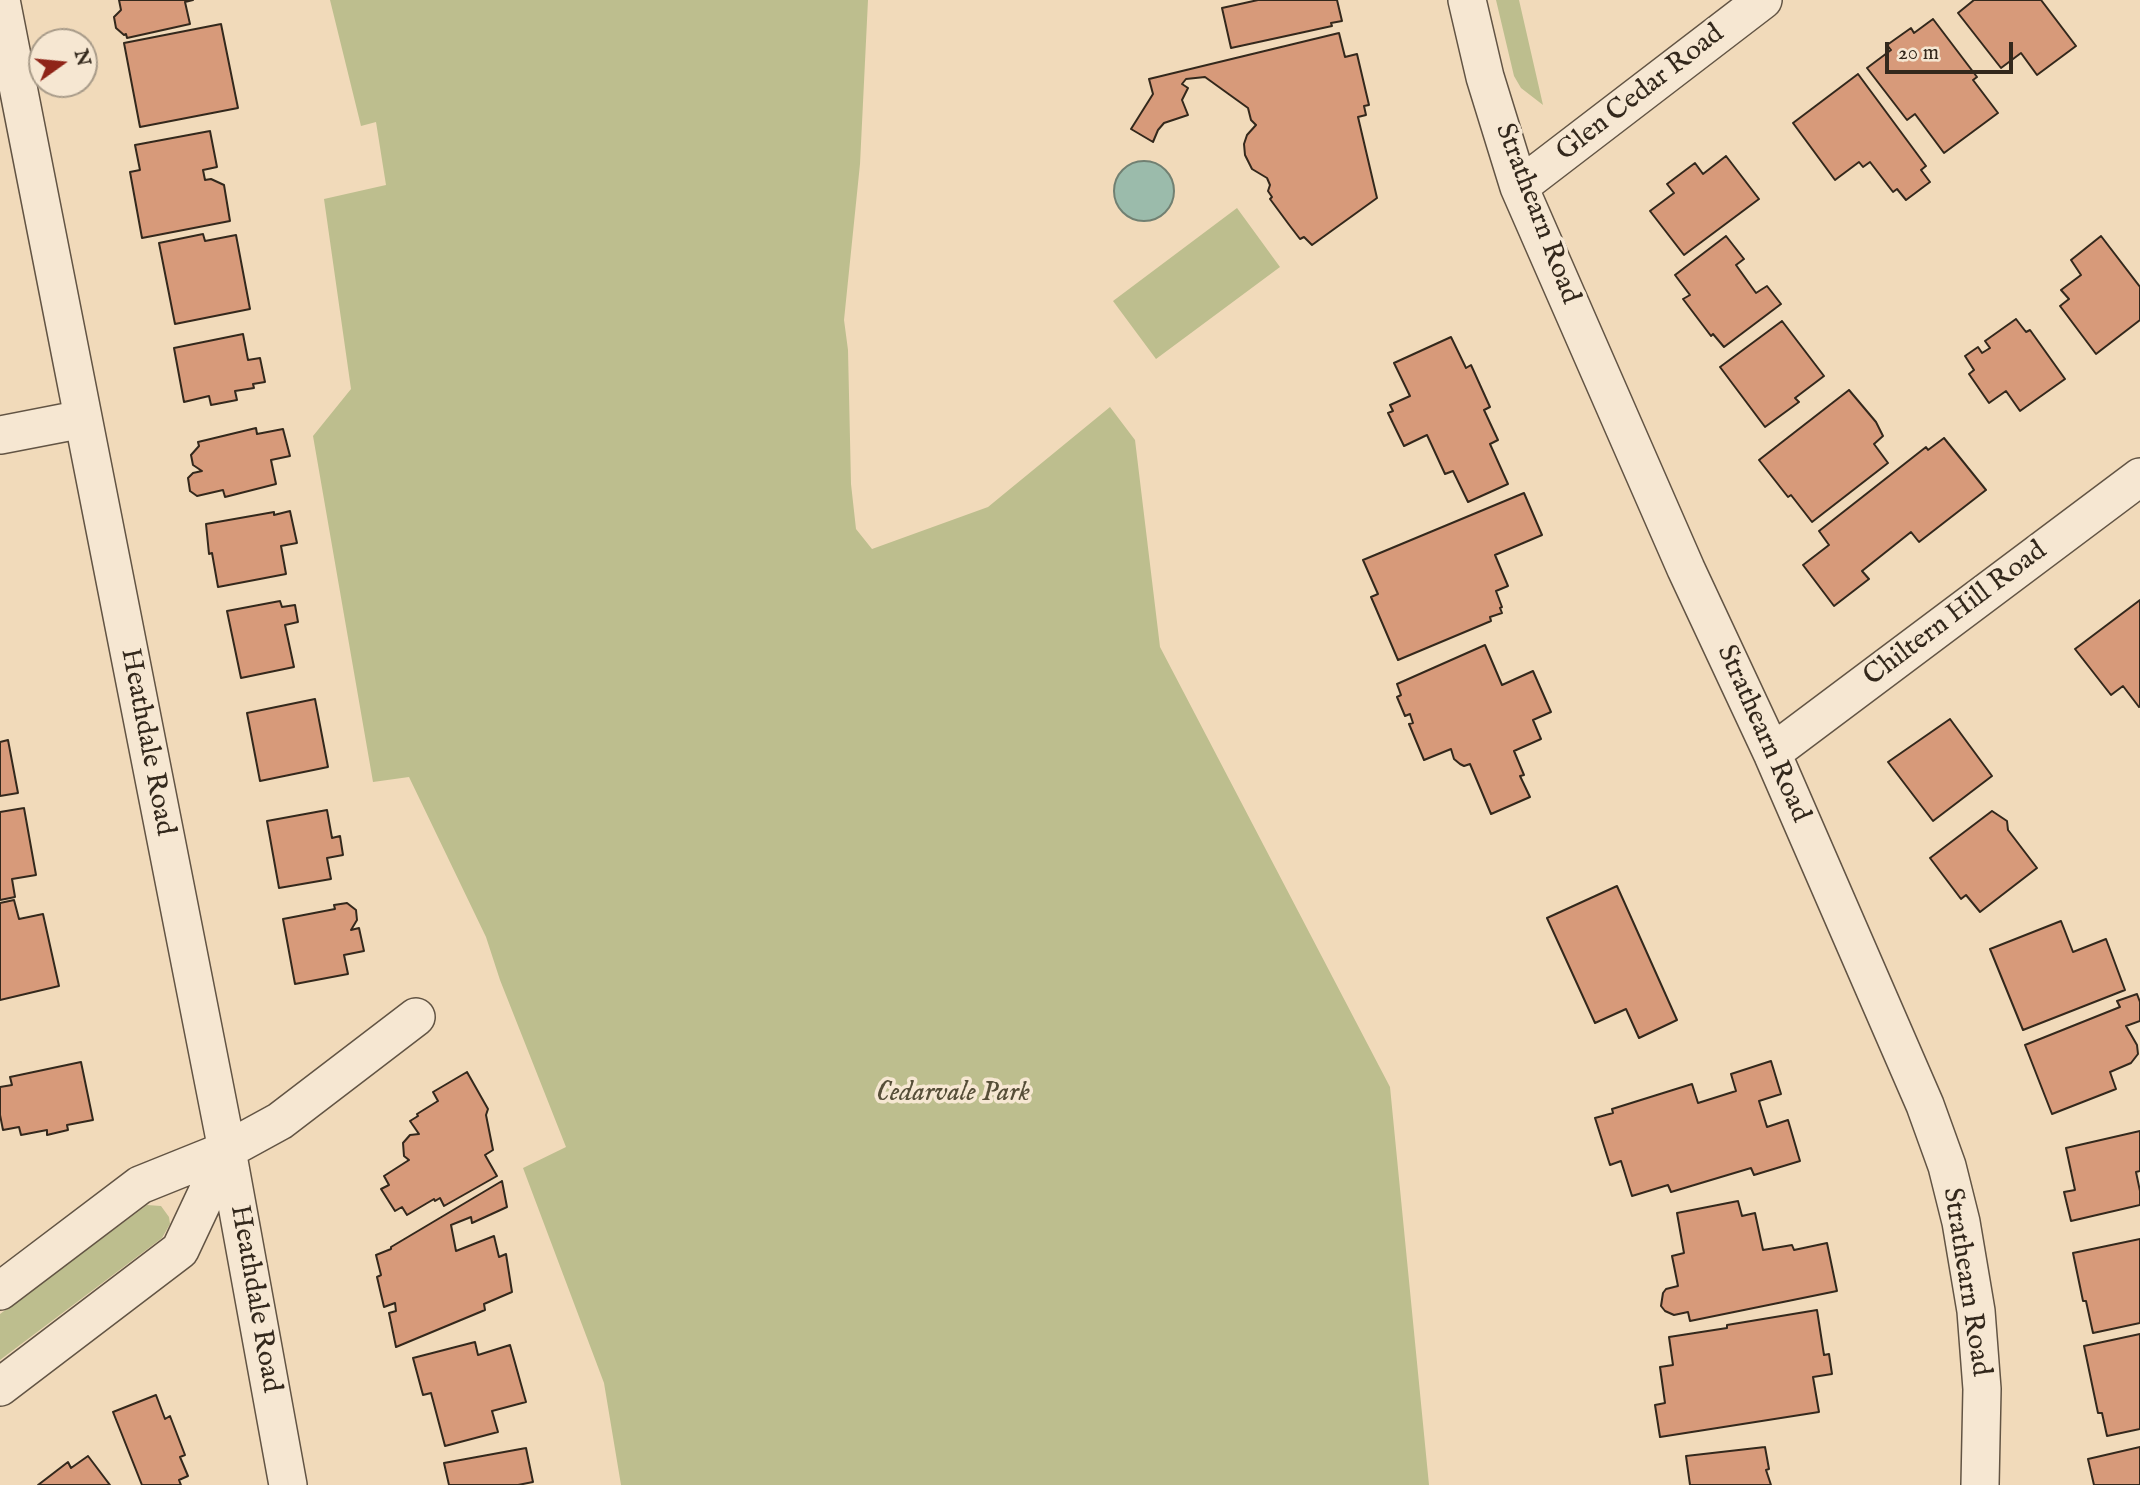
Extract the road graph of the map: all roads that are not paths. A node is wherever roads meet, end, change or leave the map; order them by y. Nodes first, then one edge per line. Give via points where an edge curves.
1 (1, 0) edge
2 (1467, 0) edge
3 (1763, 0) edge
4 (1519, 187) junction
5 (83, 419) junction
6 (0, 435) edge
7 (2140, 477) edge
8 (1772, 753) junction
9 (416, 1017) dead end
10 (227, 1150) junction
11 (0, 1291) edge
12 (0, 1387) edge
13 (288, 1485) edge
14 (1980, 1485) edge

1 - 5 street, Heathdale Road
2 - 4 street, Strathearn Road
3 - 4 street, Glen Cedar Road
4 - 8 street, Strathearn Road
5 - 6 street
5 - 10 street, Heathdale Road
7 - 8 street, Chiltern Hill Road
8 - 14 street, Strathearn Road via 1925,1105 1947,1166 1976,1311 1982,1389
9 - 10 street via 280,1121
10 - 11 street via 140,1185
10 - 12 street via 180,1250
10 - 13 street, Heathdale Road

